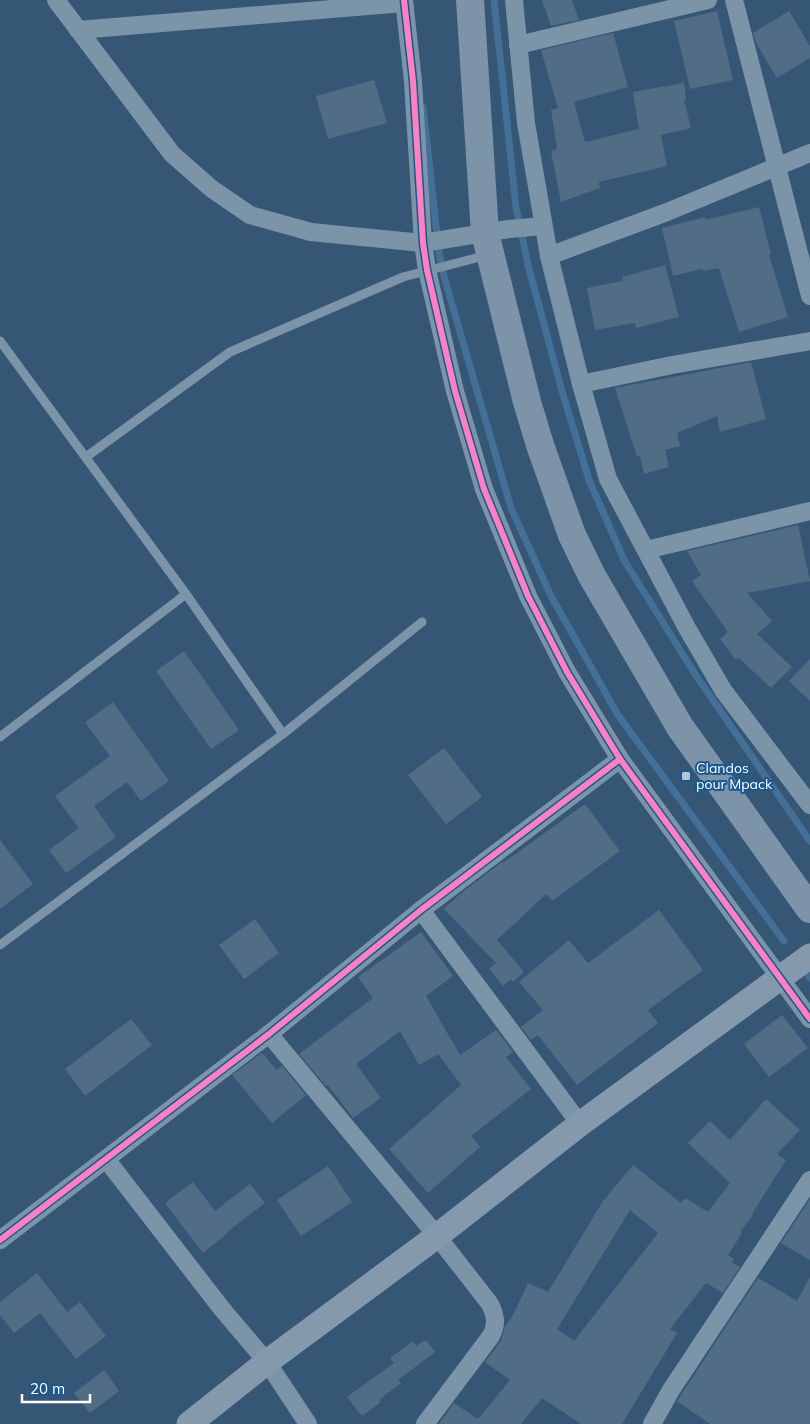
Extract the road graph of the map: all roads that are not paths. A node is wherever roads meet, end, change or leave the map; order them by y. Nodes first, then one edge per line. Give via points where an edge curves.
1 (56, 0) edge
2 (470, 0) edge
3 (514, 0) edge
4 (708, 0) edge
5 (734, 0) edge
6 (404, 2) edge
7 (78, 30) junction
8 (518, 45) junction
9 (810, 153) edge
10 (776, 166) junction
11 (543, 226) junction
12 (423, 243) junction
13 (488, 244) junction
14 (549, 256) junction
15 (427, 270) junction
16 (810, 296) edge
17 (0, 341) edge
18 (810, 341) edge
19 (580, 384) junction
20 (86, 457) junction
21 (810, 511) edge
22 (646, 550) junction
23 (186, 594) junction
24 (422, 622) dead end
25 (284, 734) junction
26 (0, 737) edge
27 (620, 760) junction
28 (810, 805) edge
29 (810, 909) edge
30 (420, 910) junction
31 (0, 945) edge
32 (810, 956) edge
33 (780, 979) junction
34 (810, 1019) edge
35 (268, 1034) junction
36 (580, 1124) junction
37 (106, 1159) junction
38 (810, 1180) edge
39 (437, 1236) junction
40 (0, 1240) edge
41 (267, 1362) junction
42 (189, 1424) edge
43 (308, 1424) edge
44 (425, 1424) edge
45 (652, 1424) edge

1 - 7 street
2 - 13 highway
3 - 8 street
4 - 8 street
5 - 10 street
6 - 7 street
6 - 12 street via 413,80
7 - 12 street via 172,154 212,189 250,215 311,232
8 - 11 street via 526,123
9 - 10 street
10 - 14 street via 667,212
10 - 16 street
11 - 13 street
11 - 14 street
12 - 13 street
12 - 15 street
13 - 15 lane
13 - 29 highway via 527,402 572,535 592,576 680,727
14 - 19 street
15 - 20 lane via 403,276 230,352
15 - 27 street via 455,391 484,489 528,596 567,672
17 - 20 lane
18 - 19 street
19 - 22 street via 608,479
20 - 23 lane
21 - 22 street
22 - 28 street via 723,690
23 - 25 lane
23 - 26 lane
24 - 25 lane
25 - 31 lane
27 - 30 street
27 - 33 street
30 - 35 street
30 - 36 street
32 - 33 main road
33 - 34 street
33 - 36 main road
35 - 37 street
35 - 39 street
36 - 39 main road
37 - 40 street
37 - 41 street
38 - 45 street via 676,1382
39 - 41 main road
39 - 44 street via 490,1304 496,1326
41 - 42 main road
41 - 43 street

